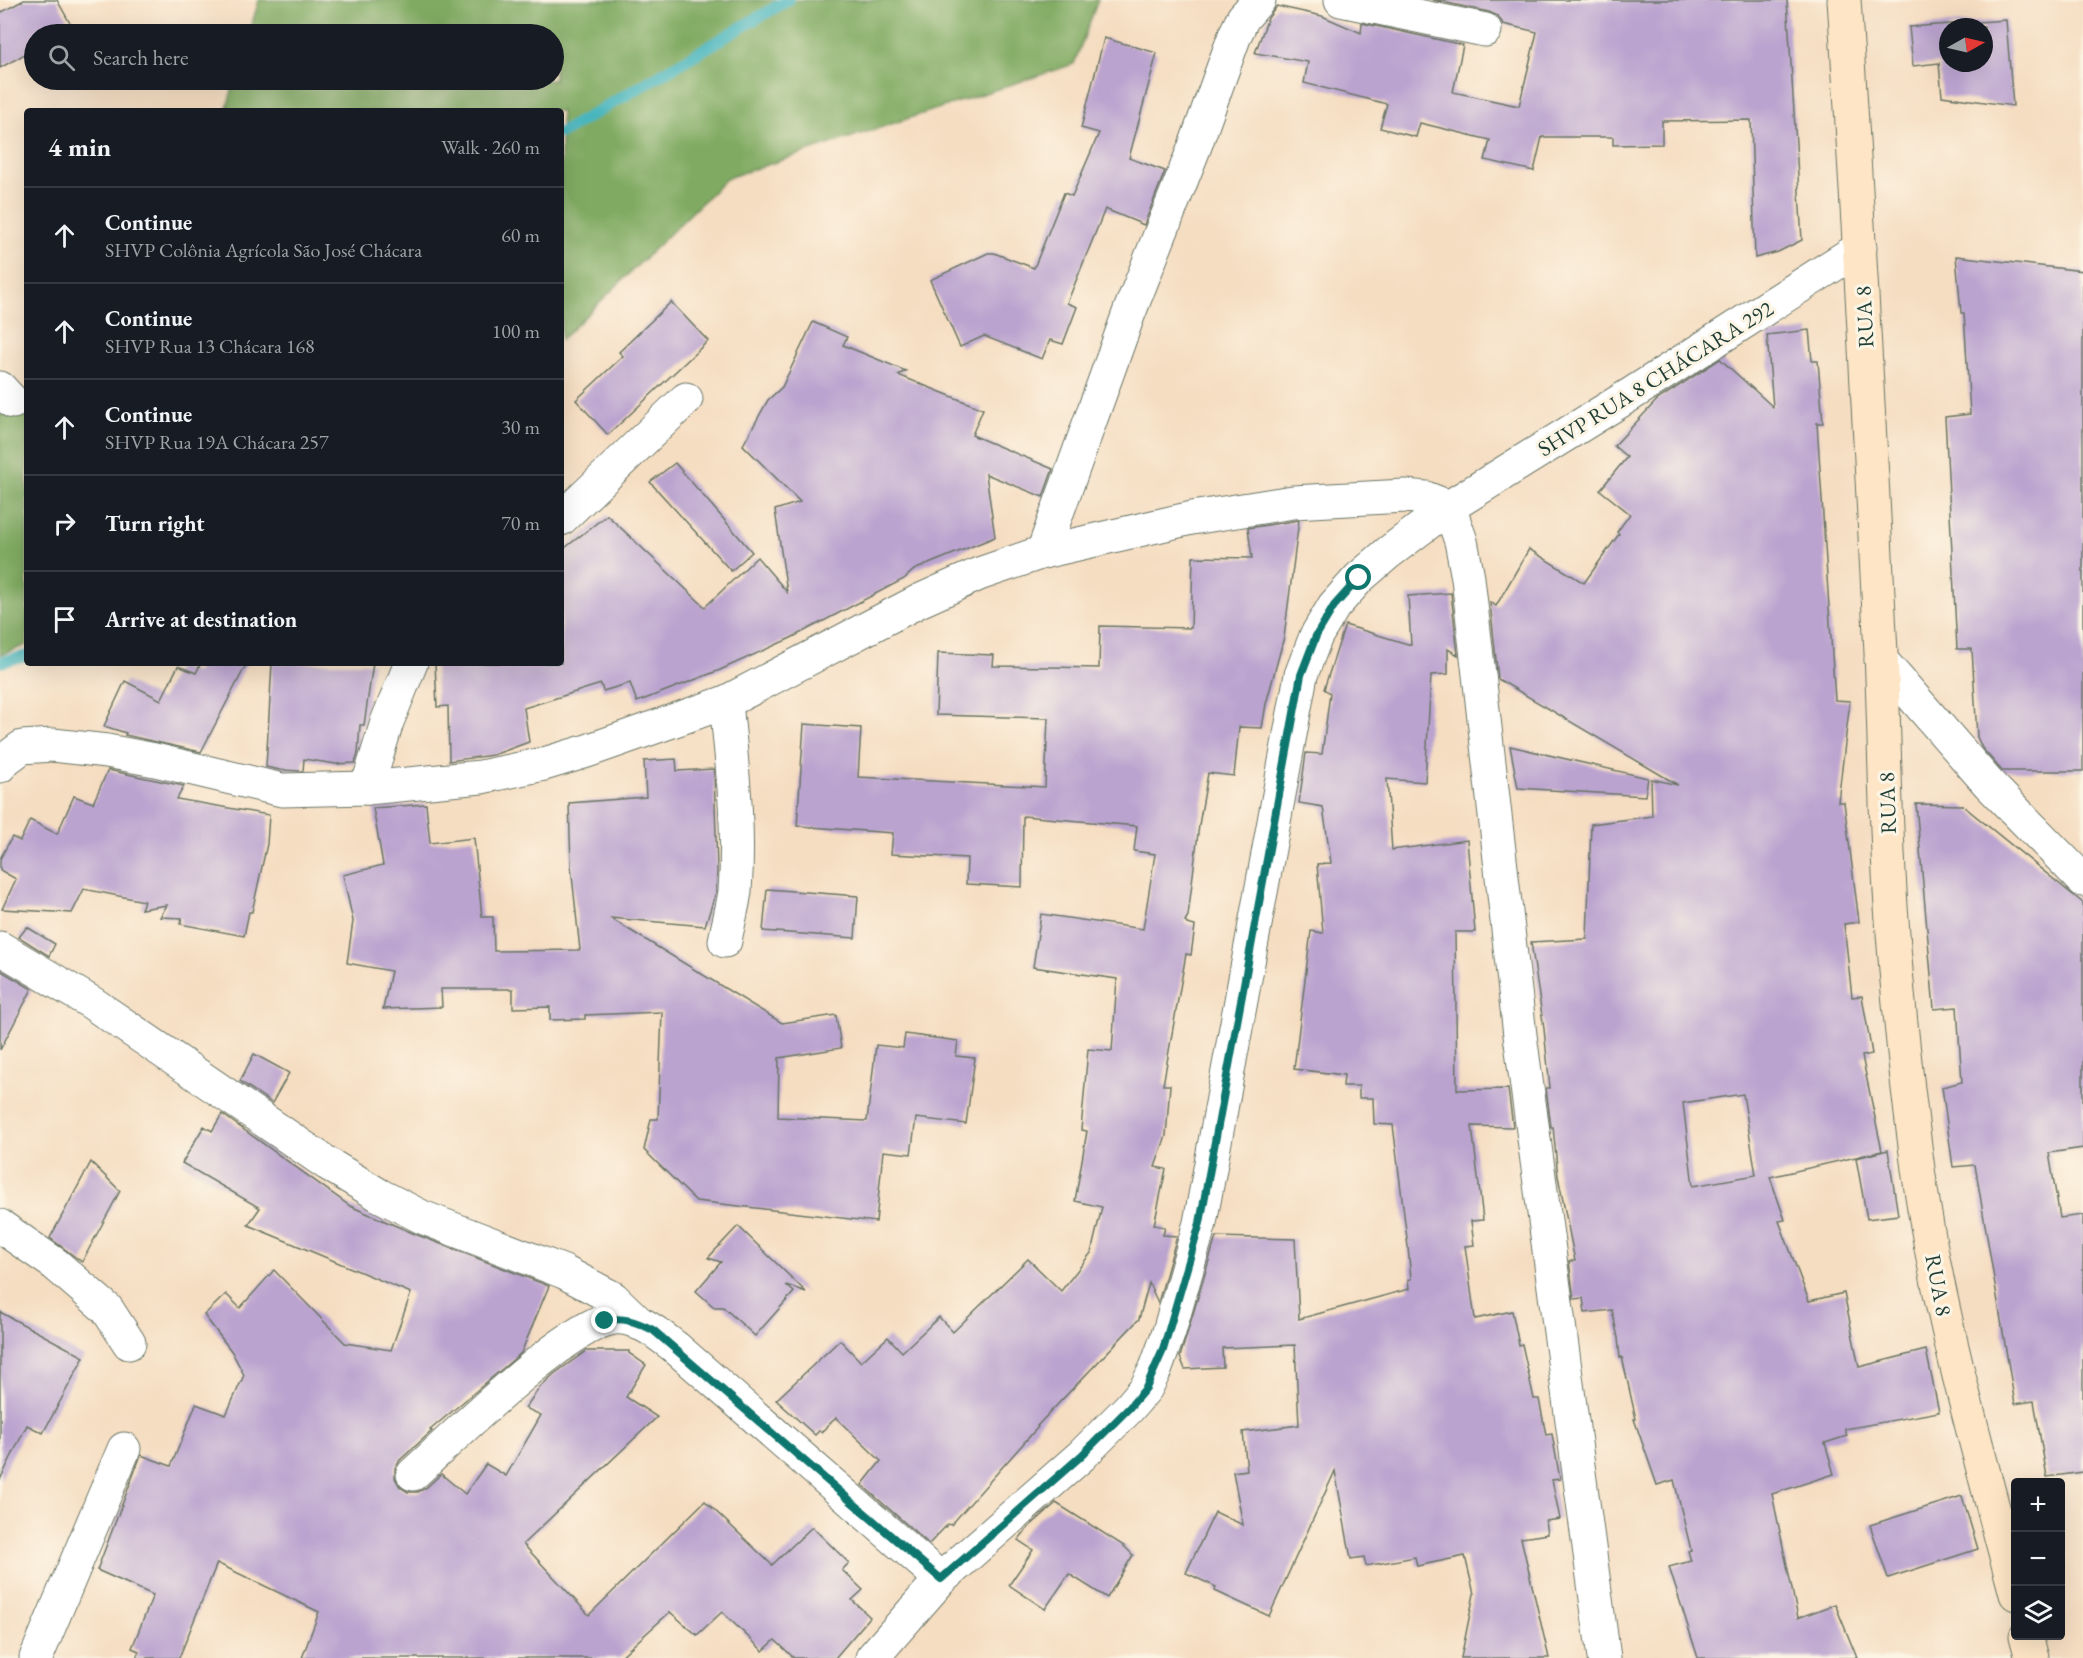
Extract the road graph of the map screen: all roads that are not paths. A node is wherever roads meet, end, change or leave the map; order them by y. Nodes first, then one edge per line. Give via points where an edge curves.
1 (1259, 0) edge
2 (1341, 0) edge
3 (1844, 0) edge
4 (1485, 30) dead end
5 (1860, 248) junction
6 (686, 399) dead end
7 (1449, 507) junction
8 (564, 516) edge
9 (1043, 552) junction
10 (1881, 660) junction
11 (410, 666) edge
12 (726, 702) junction
13 (0, 766) edge
14 (367, 788) junction
15 (2083, 880) edge
16 (725, 940) dead end
17 (0, 948) edge
18 (0, 1226) edge
19 (640, 1324) junction
20 (129, 1343) dead end
21 (124, 1449) dead end
22 (413, 1474) dead end
23 (941, 1579) junction
24 (2014, 1586) edge
25 (2027, 1640) edge
26 (36, 1658) edge
27 (872, 1658) edge
28 (1604, 1658) edge
29 (2032, 1658) edge

1 - 9 street via 1243,18 1231,45
2 - 4 street
3 - 5 street, RUA 8
5 - 7 street, SHVP RUA 8 CHÁCARA 292
5 - 10 street, RUA 8
6 - 8 street
7 - 9 street via 1426,498 1405,496 1293,502 1192,518
7 - 23 street, SHVP RUA 8 CHÁCARA 292 via 1388,553 1334,606 1316,636 1301,675 1200,1223 1169,1332 1146,1388 1081,1456
7 - 28 street via 1468,578 1520,1035
9 - 12 street via 979,574 919,601
10 - 15 street via 1988,783
10 - 24 street, RUA 8 via 1892,917 1918,1172 1940,1296 1968,1417
11 - 14 street
12 - 14 street via 544,764 481,777
12 - 16 street via 737,849 735,893
13 - 14 street via 22,747 53,745 155,760 282,790
17 - 19 street via 92,1003 379,1195 422,1217 564,1272 613,1298
18 - 20 street via 55,1264 107,1309
19 - 22 street via 614,1318 587,1328 515,1382
19 - 23 street via 675,1347
21 - 26 street
23 - 27 street, SHVP RUA 8 CHÁCARA 292
25 - 29 street

